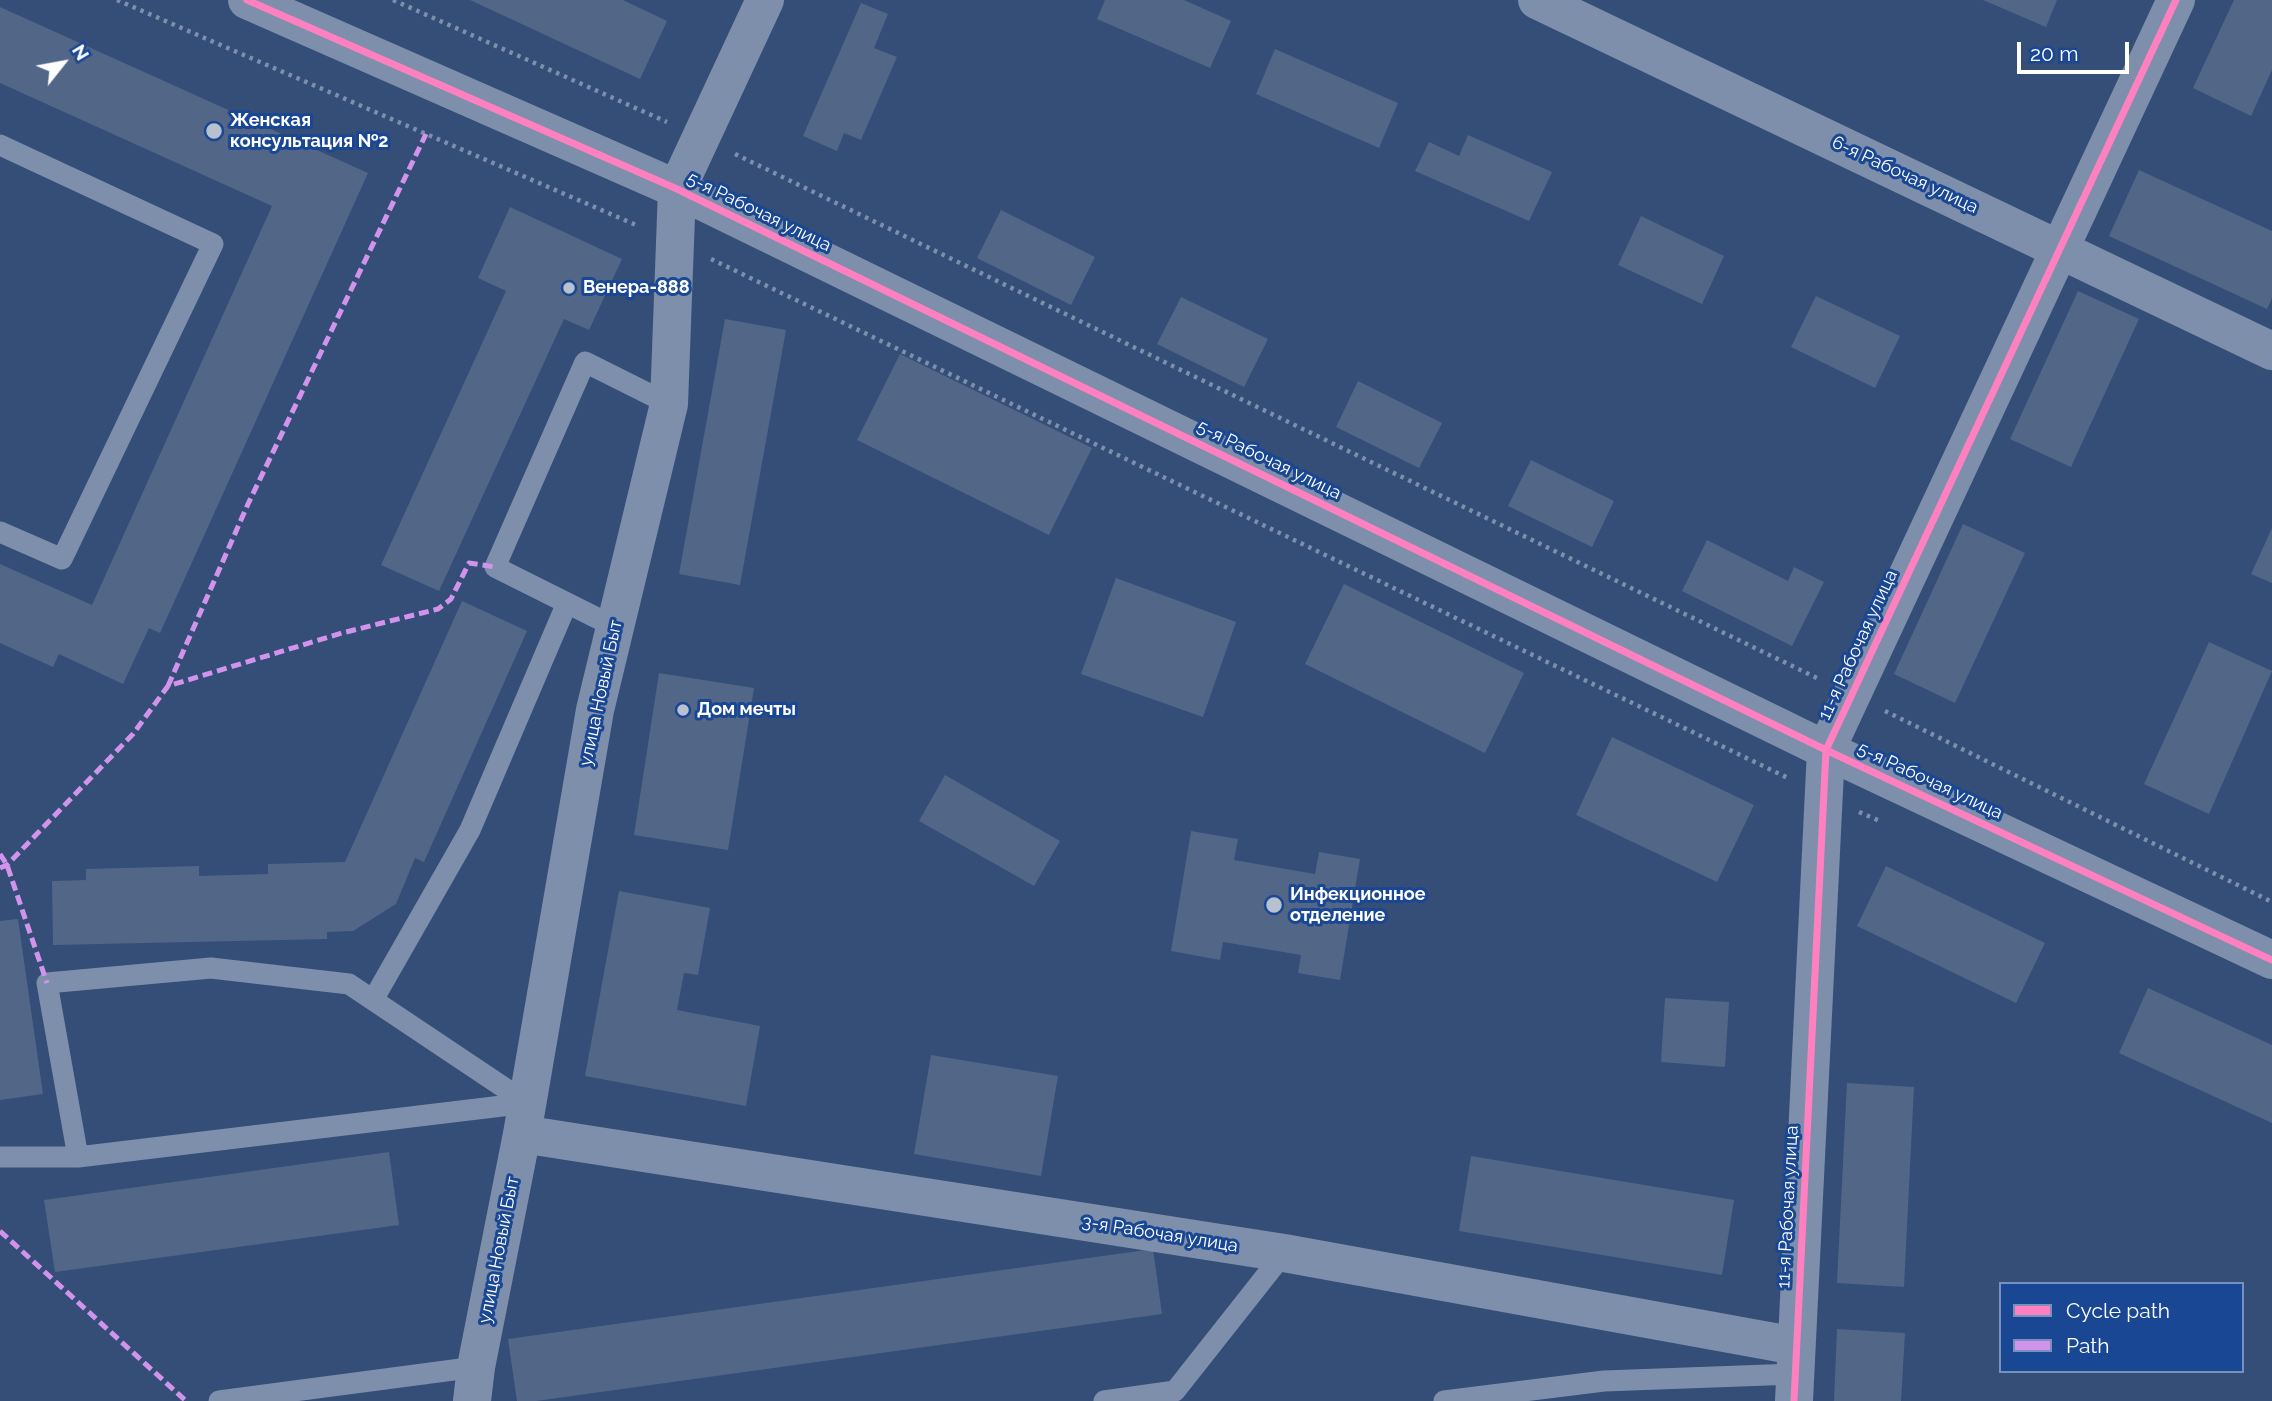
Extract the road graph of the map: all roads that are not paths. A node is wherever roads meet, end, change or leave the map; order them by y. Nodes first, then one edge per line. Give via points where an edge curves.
1 (247, 0) edge
2 (765, 0) edge
3 (1537, 0) edge
4 (2176, 0) edge
5 (0, 145) edge
6 (677, 189) junction
7 (2061, 249) junction
8 (2272, 351) edge
9 (669, 404) junction
10 (0, 533) edge
11 (567, 603) junction
12 (615, 627) junction
13 (1826, 750) junction
14 (2272, 960) edge
15 (373, 1000) junction
16 (525, 1118) junction
17 (0, 1157) edge
18 (78, 1157) junction
19 (1284, 1253) junction
20 (1795, 1374) edge
21 (474, 1384) edge
22 (219, 1401) edge
23 (1104, 1401) edge
24 (1444, 1401) edge

1 - 6 street, 5-я Рабочая улица
2 - 6 street, улица Новый Быт
3 - 7 street, 6-я Рабочая улица
4 - 7 street, 11-я Рабочая улица
5 - 10 lane via 214,244 62,559
6 - 9 street, улица Новый Быт
6 - 13 street, 5-я Рабочая улица
7 - 8 street, 6-я Рабочая улица
7 - 13 street, 11-я Рабочая улица
9 - 11 lane via 585,362 495,567
9 - 12 street, улица Новый Быт
11 - 12 lane
11 - 15 lane via 470,830
12 - 16 street, улица Новый Быт via 595,710
13 - 14 street, 5-я Рабочая улица
13 - 20 street, 11-я Рабочая улица
15 - 16 lane
15 - 18 lane via 349,984 211,968 47,983
16 - 18 lane
16 - 19 street, 3-я Рабочая улица
16 - 21 street, улица Новый Быт
17 - 18 lane
19 - 20 street, 3-я Рабочая улица
19 - 23 lane via 1175,1391
20 - 24 lane via 1604,1381
21 - 22 lane

